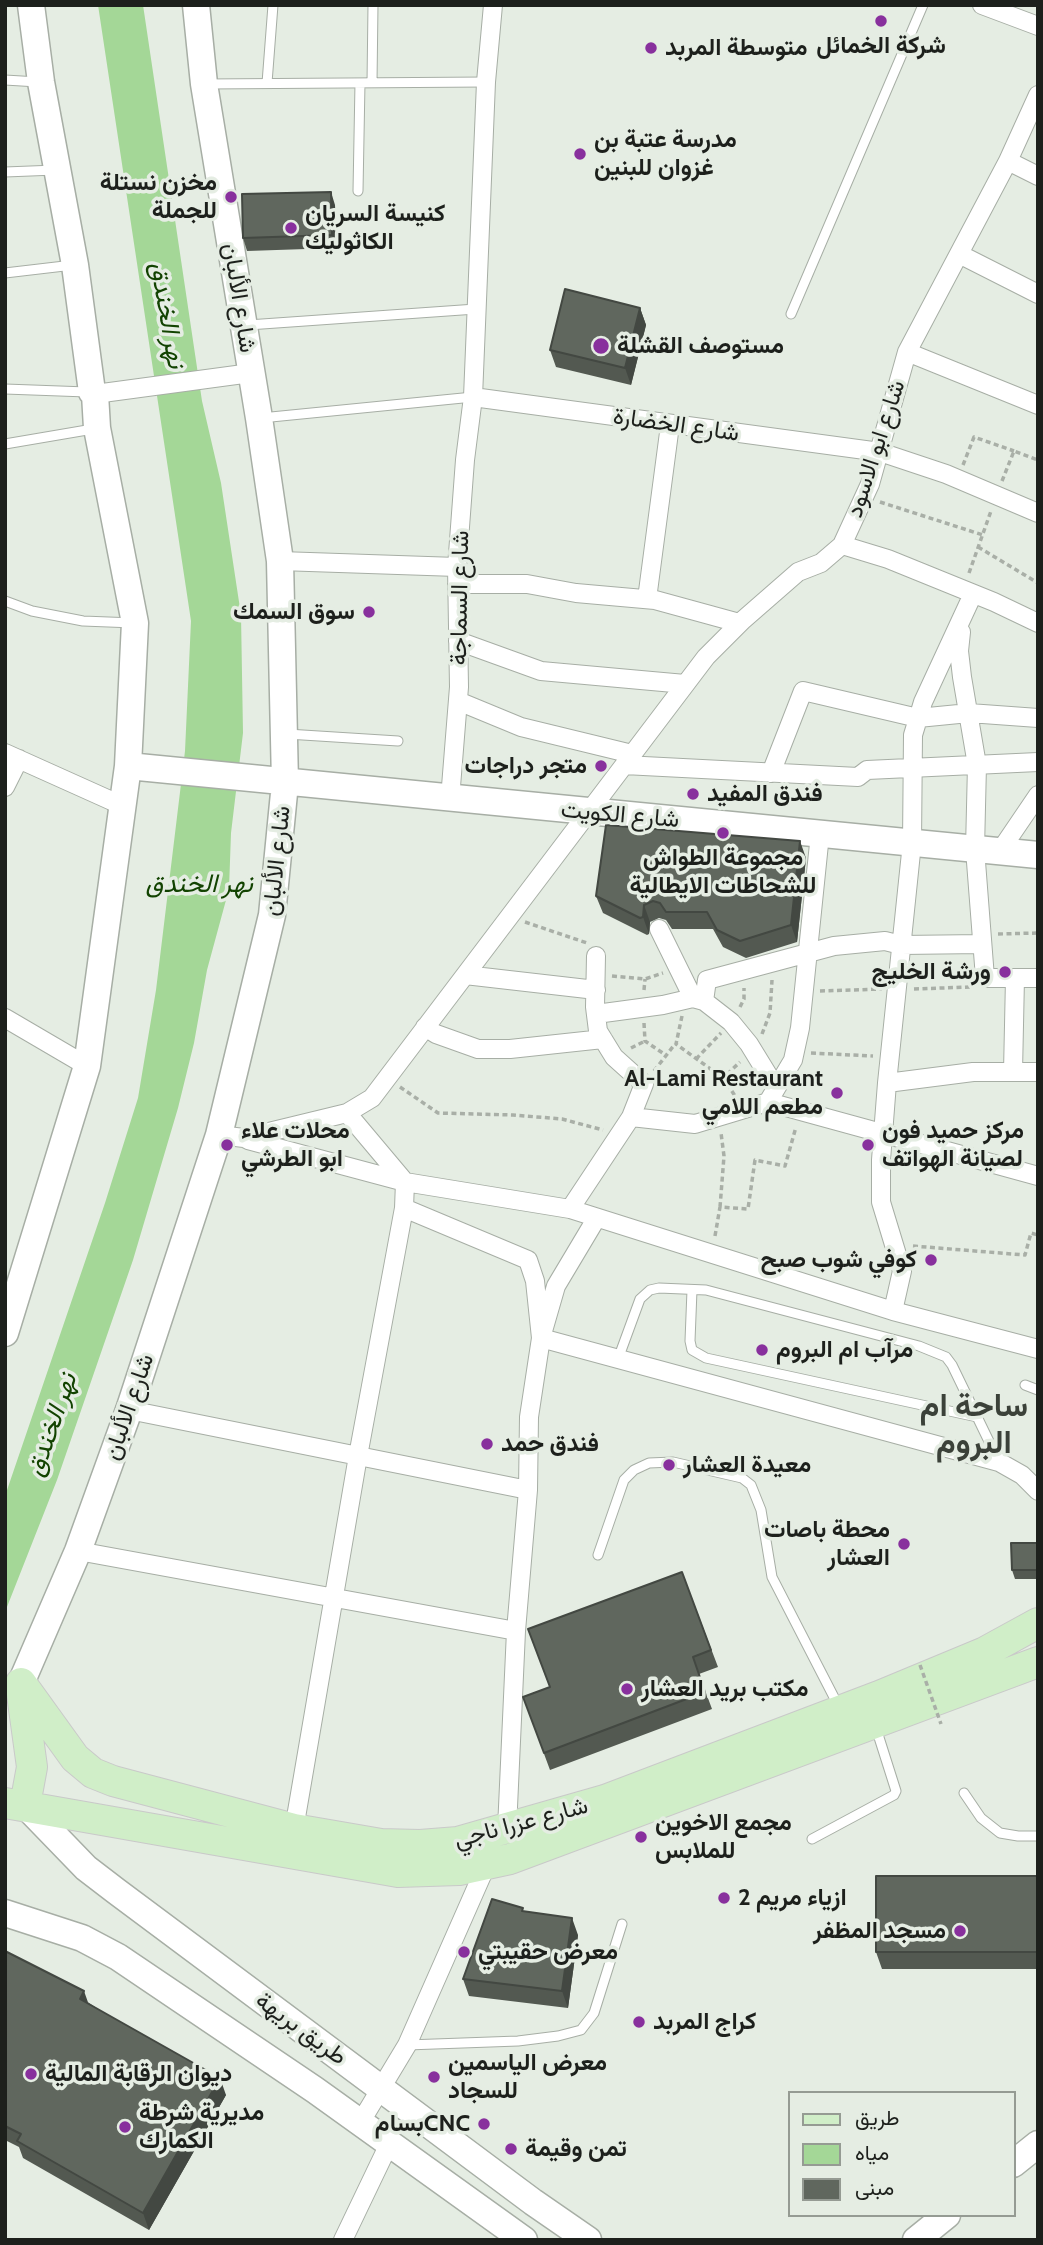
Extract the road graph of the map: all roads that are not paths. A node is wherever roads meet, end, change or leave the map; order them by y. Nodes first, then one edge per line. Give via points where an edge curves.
1 (31, 5) edge
2 (196, 5) edge
3 (273, 5) edge
4 (373, 5) edge
5 (493, 5) edge
6 (923, 5) edge
7 (982, 5) edge
8 (1038, 26) edge
9 (5, 80) edge
10 (41, 82) junction
11 (486, 82) junction
12 (267, 83) junction
13 (360, 83) junction
14 (372, 83) junction
15 (204, 84) junction
16 (1038, 95) edge
17 (1007, 161) junction
18 (58, 170) junction
19 (5, 172) edge
20 (1038, 176) edge
21 (358, 191) dead end
22 (958, 254) junction
23 (75, 265) junction
24 (5, 273) edge
25 (1038, 294) edge
26 (476, 309) junction
27 (791, 314) dead end
28 (243, 325) junction
29 (907, 352) junction
30 (251, 373) junction
31 (5, 389) edge
32 (94, 393) junction
33 (473, 397) junction
34 (1038, 405) edge
35 (259, 418) junction
36 (670, 425) junction
37 (97, 428) junction
38 (5, 444) edge
39 (880, 452) junction
40 (1038, 513) edge
41 (842, 545) junction
42 (280, 561) junction
43 (457, 576) junction
44 (968, 592) junction
45 (647, 599) junction
46 (5, 601) edge
47 (963, 618) junction
48 (135, 623) junction
49 (739, 623) junction
50 (1038, 623) edge
51 (458, 641) junction
52 (685, 684) junction
53 (458, 701) junction
54 (969, 713) junction
55 (1038, 718) edge
56 (918, 719) junction
57 (285, 734) junction
58 (398, 741) dead end
59 (12, 756) edge
60 (628, 760) junction
61 (1038, 762) edge
62 (977, 765) junction
63 (138, 767) junction
64 (912, 768) junction
65 (771, 773) junction
66 (276, 782) junction
67 (5, 787) edge
68 (1038, 795) edge
69 (450, 799) junction
70 (123, 806) junction
71 (590, 812) junction
72 (820, 834) junction
73 (912, 843) junction
74 (988, 850) junction
75 (1038, 855) edge
76 (659, 929) dead end
77 (982, 939) junction
78 (901, 945) junction
79 (807, 954) junction
80 (466, 975) junction
81 (1015, 978) junction
82 (1038, 978) edge
83 (689, 991) junction
84 (596, 1014) junction
85 (5, 1018) edge
86 (425, 1027) junction
87 (603, 1039) junction
88 (87, 1066) junction
89 (1013, 1072) junction
90 (1038, 1072) edge
91 (887, 1083) junction
92 (772, 1095) junction
93 (347, 1113) junction
94 (631, 1117) junction
95 (883, 1134) junction
96 (231, 1137) junction
97 (1038, 1176) edge
98 (405, 1182) junction
99 (404, 1208) junction
100 (569, 1209) junction
101 (596, 1219) junction
102 (692, 1290) junction
103 (893, 1311) junction
104 (5, 1333) edge
105 (541, 1338) junction
106 (1038, 1349) edge
107 (618, 1359) junction
108 (1025, 1385) dead end
109 (1038, 1390) edge
110 (129, 1410) junction
111 (978, 1417) junction
112 (358, 1456) junction
113 (999, 1462) junction
114 (528, 1490) junction
115 (1038, 1491) edge
116 (78, 1551) junction
117 (598, 1555) dead end
118 (334, 1598) junction
119 (1038, 1623) edge
120 (516, 1631) junction
121 (1038, 1662) edge
122 (13, 1680) edge
123 (841, 1711) junction
124 (874, 1723) junction
125 (964, 1793) dead end
126 (15, 1804) edge
127 (294, 1829) junction
128 (507, 1829) junction
129 (1038, 1836) edge
130 (812, 1839) dead end
131 (486, 1866) junction
132 (5, 1913) edge
133 (622, 1924) dead end
134 (5, 1932) edge
135 (82, 1938) junction
136 (407, 2046) junction
137 (382, 2088) junction
138 (360, 2123) junction
139 (389, 2144) junction
140 (1038, 2144) edge
141 (1015, 2162) edge
142 (945, 2217) edge
143 (343, 2240) edge
144 (524, 2240) edge
145 (588, 2240) edge
146 (916, 2240) edge

1 - 10 main road
2 - 15 main road, شارع الألبان
3 - 12 lane
4 - 14 lane
5 - 11 street, شارع السماجة
6 - 27 lane
7 - 8 street
9 - 10 lane
10 - 18 main road
11 - 14 lane
11 - 26 street, شارع السماجة
12 - 13 lane
12 - 15 lane
13 - 14 lane
13 - 21 lane
15 - 28 main road, شارع الألبان
16 - 17 street, شارع ابو الاسود
17 - 20 street
17 - 22 street, شارع ابو الاسود
18 - 19 lane
18 - 23 main road
22 - 25 street
22 - 29 street, شارع ابو الاسود
23 - 24 lane
23 - 32 main road
26 - 28 lane
26 - 33 street, شارع السماجة
28 - 30 main road, شارع الألبان
29 - 34 street
29 - 39 street, شارع ابو الاسود
30 - 32 street
30 - 35 main road, شارع الألبان
31 - 32 lane
32 - 37 main road
33 - 35 lane
33 - 36 street, شارع الخضارة
33 - 43 street, شارع السماجة
35 - 42 main road, شارع الألبان
36 - 39 street, شارع الخضارة
36 - 45 street
37 - 38 lane
37 - 48 main road
39 - 40 street, شارع الخضارة
39 - 41 street, شارع ابو الاسود
41 - 44 street
41 - 49 street, شارع ابو الاسود via 821,563 797,572
42 - 43 street
42 - 57 main road, شارع الألبان
43 - 45 street
43 - 51 street, شارع السماجة
44 - 47 street
44 - 50 street
45 - 49 street
46 - 48 lane via 83,621
47 - 54 street via 960,652
47 - 56 street
48 - 63 main road
49 - 52 street, شارع ابو الاسود
51 - 52 street via 541,671
51 - 53 street, شارع السماجة
52 - 60 street, شارع ابو الاسود
53 - 60 street via 521,727
53 - 69 street, شارع السماجة
54 - 55 street
54 - 56 street
54 - 62 street
56 - 64 street
56 - 65 street via 803,691
57 - 58 lane
57 - 66 main road, شارع الألبان
59 - 67 street
59 - 70 street
60 - 65 street
60 - 71 street, شارع ابو الاسود
61 - 62 street
62 - 64 street
62 - 74 street
63 - 66 main road, شارع الكويت
63 - 70 main road
64 - 65 street via 867,770 858,777
64 - 73 street
66 - 69 main road, شارع الكويت
66 - 96 main road, شارع الألبان via 272,915
68 - 74 street
69 - 71 main road, شارع الكويت
70 - 88 main road
71 - 72 main road, شارع الكويت
71 - 80 street, شارع ابو الاسود
72 - 73 main road, شارع الكويت
72 - 79 street
73 - 74 main road, شارع الكويت
73 - 78 street
74 - 75 main road, شارع الكويت
74 - 77 street
76 - 83 street
77 - 78 street
77 - 81 street via 985,978
78 - 79 street via 860,942
78 - 91 street
79 - 83 street via 708,980
79 - 92 street via 795,1052
80 - 84 street via 596,973
80 - 86 street, شارع ابو الاسود
81 - 82 street
81 - 89 street
83 - 84 street
83 - 92 street via 731,1022 749,1044
84 - 87 street
85 - 88 street
86 - 87 street via 478,1049
86 - 93 street, شارع ابو الاسود via 372,1097
87 - 94 street via 614,1057 644,1084
88 - 104 main road
89 - 90 street
89 - 91 street
91 - 95 street
92 - 94 street via 695,1125
92 - 95 street via 800,1111
93 - 96 street
93 - 98 street
94 - 100 street
95 - 97 street
95 - 103 street via 881,1202 902,1271
96 - 98 street
96 - 110 main road, شارع الألبان
98 - 99 street
98 - 100 street
99 - 105 street via 528,1260
99 - 112 street
100 - 101 street
101 - 103 street
101 - 105 street via 556,1286
102 - 107 lane via 659,1288 644,1295
102 - 111 lane via 935,1352 952,1365
102 - 111 lane via 690,1341 692,1350 706,1358
103 - 106 street
105 - 107 street
105 - 114 street via 528,1417
107 - 113 street
108 - 109 lane
110 - 112 street
110 - 116 main road, شارع الألبان
111 - 113 lane
112 - 114 street
112 - 118 street
113 - 115 street
114 - 120 street
116 - 118 street
116 - 122 main road, شارع الألبان
117 - 123 lane via 624,1480 634,1469 673,1462 742,1478 751,1485 761,1510 772,1577
118 - 120 street
118 - 127 street
119 - 123 main road, شارع عزرا ناجي via 985,1652
120 - 128 street
121 - 124 main road, شارع عزرا ناجي
122 - 126 main road via 32,1767
122 - 127 main road, شارع عزرا ناجي via 75,1758 93,1773
123 - 128 main road, شارع عزرا ناجي via 605,1800
124 - 130 lane via 894,1795
124 - 131 main road, شارع عزرا ناجي
125 - 129 lane via 981,1818 1000,1833
126 - 131 main road, شارع عزرا ناجي via 398,1872
126 - 137 main road, طريق بريهة via 86,1868
127 - 128 main road, شارع عزرا ناجي via 401,1845 458,1842
131 - 136 street
132 - 135 main road, طريق بريهة
133 - 136 lane via 594,2013 581,2030 518,2042
134 - 135 main road via 18,1929
135 - 138 main road, طريق بريهة via 118,1957
136 - 137 street
137 - 138 street
137 - 145 main road, طريق بريهة
138 - 139 main road, طريق بريهة
139 - 143 street
139 - 144 main road, طريق بريهة
140 - 141 main road
142 - 146 main road

